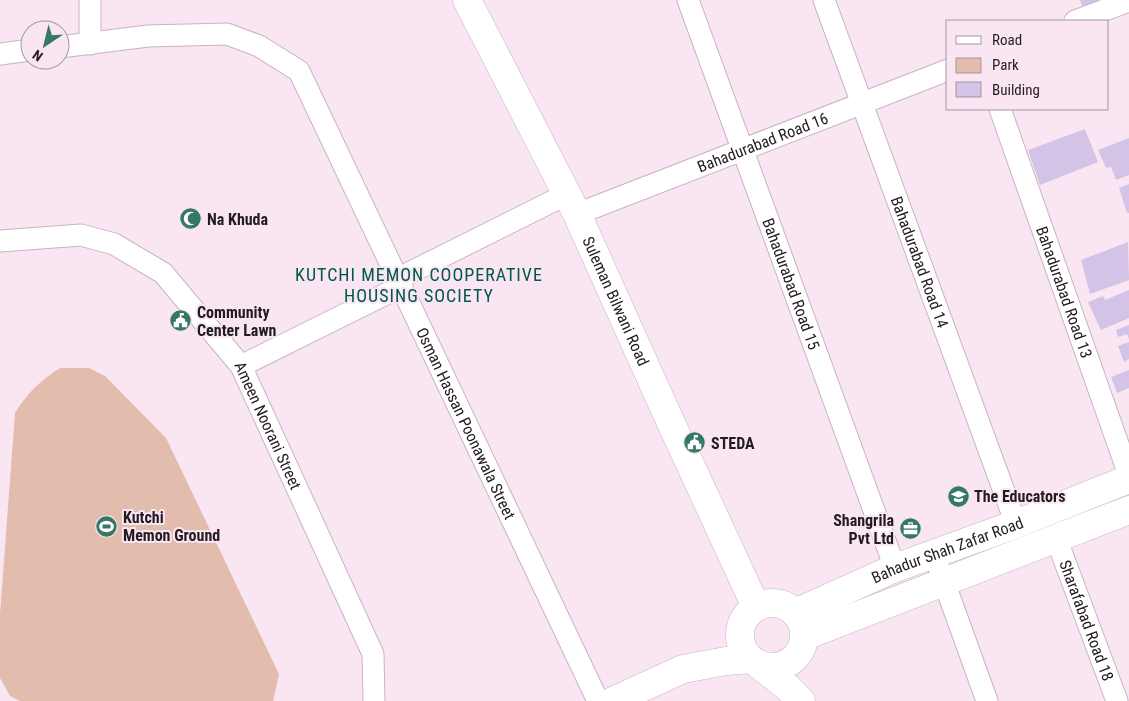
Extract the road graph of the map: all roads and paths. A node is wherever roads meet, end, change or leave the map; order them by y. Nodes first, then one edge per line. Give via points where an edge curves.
1 (90, 0) edge
2 (468, 0) edge
3 (688, 0) edge
4 (824, 0) edge
5 (1129, 1) edge
6 (1079, 20) edge
7 (90, 44) junction
8 (70, 46) edge
9 (20, 51) edge
10 (0, 54) edge
11 (946, 71) edge
12 (862, 104) junction
13 (1000, 110) edge
14 (741, 150) junction
15 (572, 204) junction
16 (0, 241) edge
17 (400, 282) junction
18 (241, 366) junction
19 (1129, 474) edge
20 (1129, 479) edge
21 (1129, 510) edge
22 (1016, 524) junction
23 (1056, 538) junction
24 (934, 554) junction
25 (895, 568) junction
26 (944, 582) junction
27 (749, 617) junction
28 (800, 634) junction
29 (754, 662) junction
30 (683, 669) junction
31 (374, 701) edge
32 (598, 701) edge
33 (613, 701) edge
34 (801, 701) edge
35 (810, 701) edge
36 (987, 701) edge
37 (1118, 701) edge

1 - 7 street
2 - 15 street, Suleman Bilwani Road
3 - 14 street, Bahadurabad Road 15
4 - 12 street, Bahadurabad Road 14
5 - 6 street
7 - 8 street, Osman Hassan Poonawala Street
7 - 17 street, Osman Hassan Poonawala Street via 148,36 227,34 259,46 299,71
9 - 10 street
11 - 12 street, Bahadurabad Road 16
12 - 14 street, Bahadurabad Road 16
12 - 22 street, Bahadurabad Road 14
13 - 19 street, Bahadurabad Road 13
14 - 15 street, Bahadurabad Road 16
14 - 25 street, Bahadurabad Road 15
15 - 17 street, Bahadurabad Road 16
15 - 27 street, Suleman Bilwani Road via 666,412
16 - 18 street, Ameen Noorani Street via 81,235 114,244 163,273
17 - 18 street, Bahadurabad Road 16
17 - 32 street, Osman Hassan Poonawala Street
18 - 31 street, Ameen Noorani Street via 373,654
20 - 22 street, Bahadur Shah Zafar Road
21 - 23 street, Bahadur Shah Zafar Road
22 - 24 street, Bahadur Shah Zafar Road
23 - 26 street, Bahadur Shah Zafar Road
23 - 37 street, Sharafabad Road 18
24 - 25 street, Bahadur Shah Zafar Road
24 - 26 street
25 - 28 street, Bahadur Shah Zafar Road
26 - 28 street, Bahadur Shah Zafar Road
26 - 36 street
27 - 28 street via 766,604 785,605
27 - 29 street via 741,644
27 - 30 street via 704,657
28 - 29 street via 790,662 769,668
28 - 35 street
29 - 30 street via 726,661
29 - 34 street
30 - 33 street

